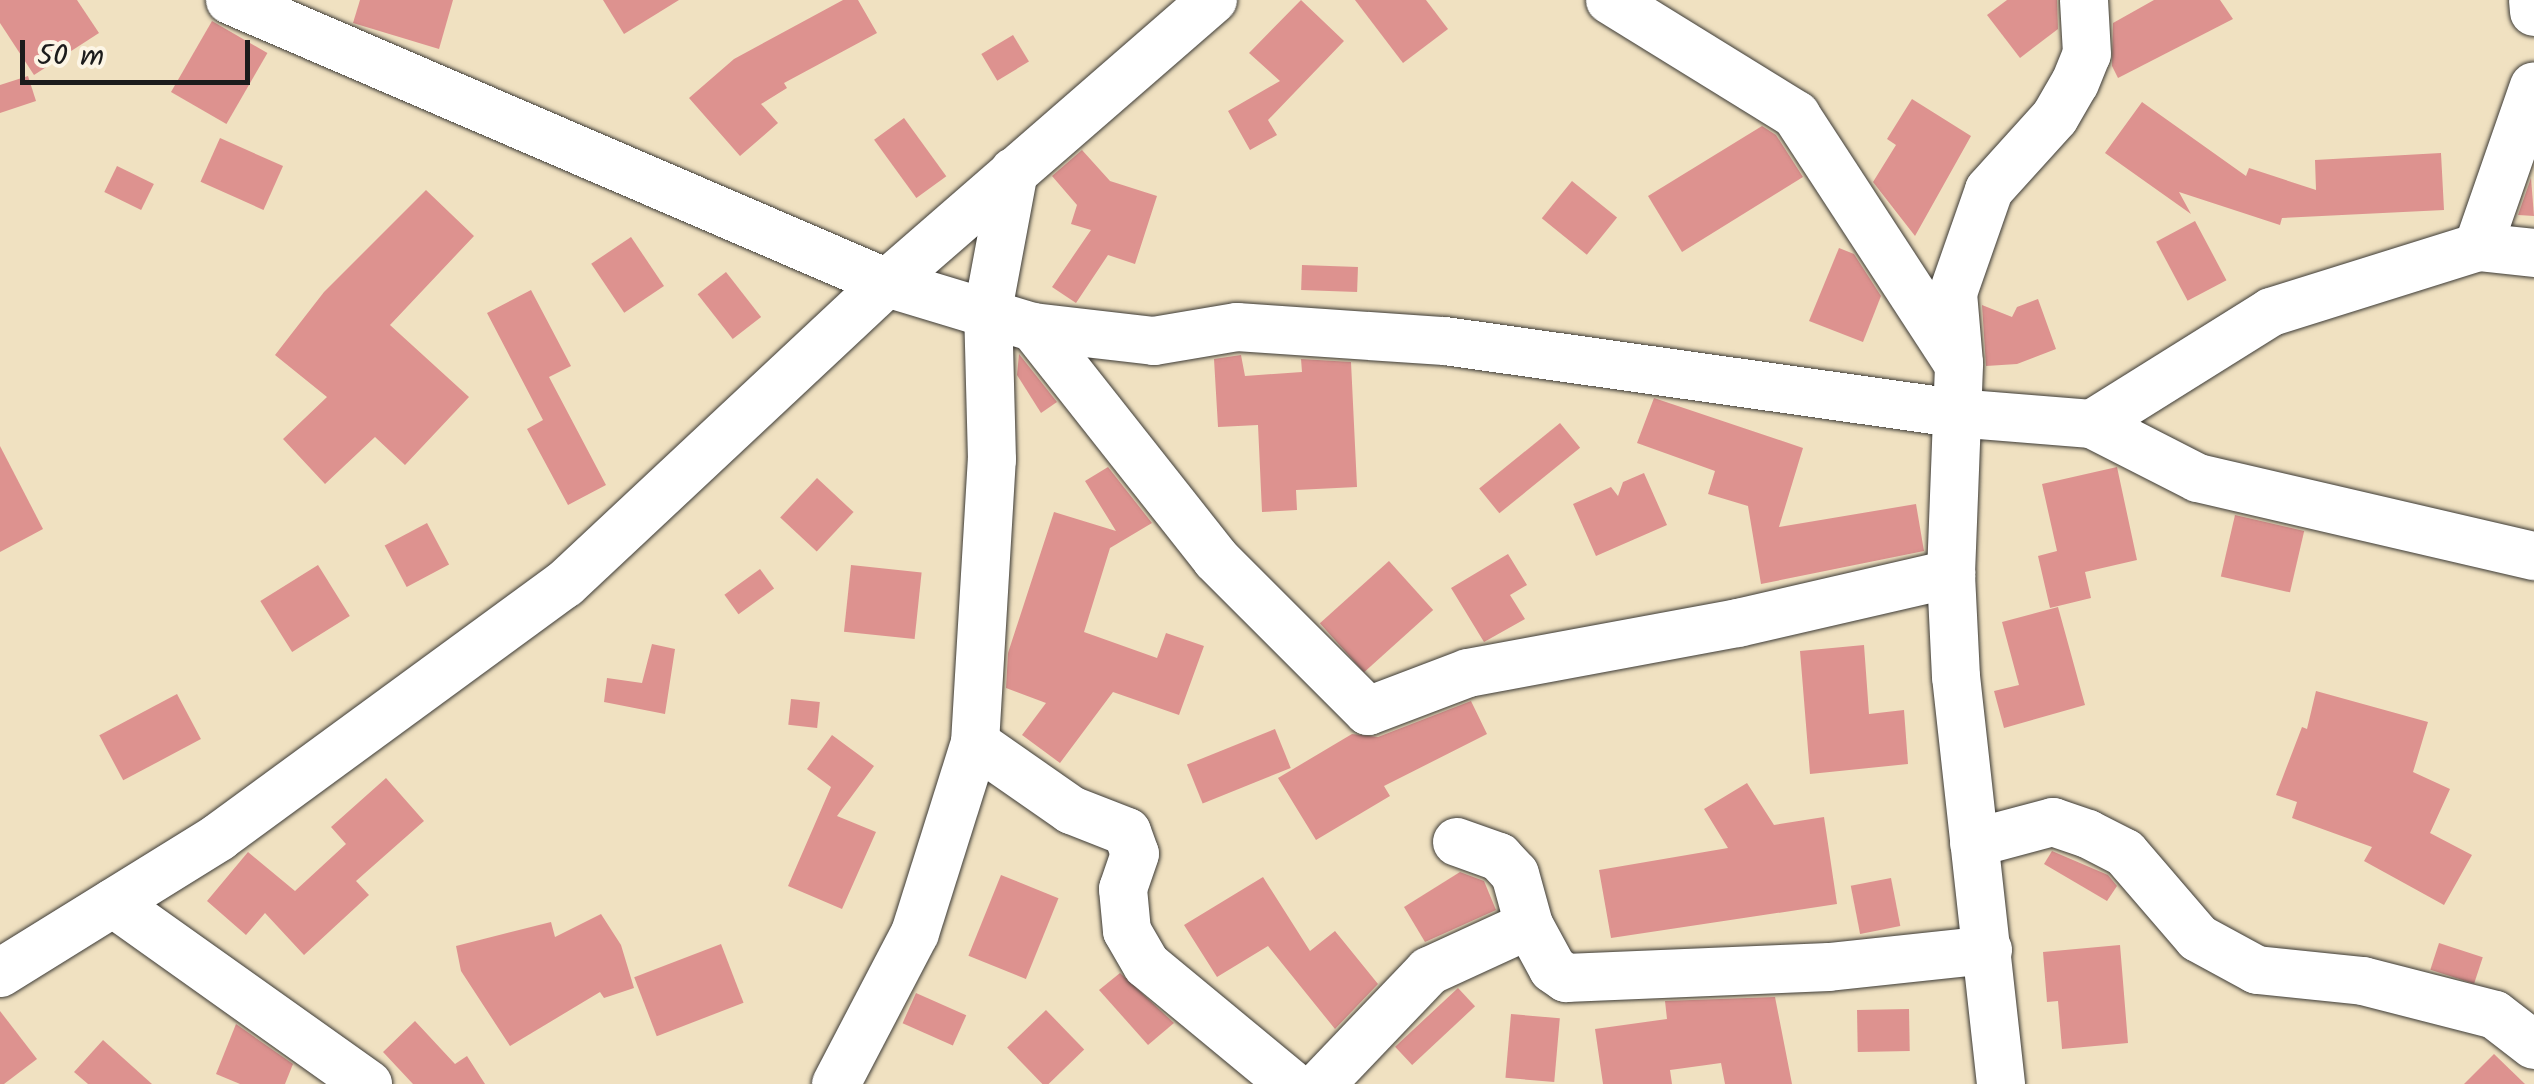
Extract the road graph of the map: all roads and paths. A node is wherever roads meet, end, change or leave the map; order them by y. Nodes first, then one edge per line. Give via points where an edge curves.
1 (230, 0) edge
2 (1213, 0) edge
3 (1610, 0) edge
4 (2084, 0) edge
5 (2533, 0) edge
6 (2534, 12) edge
7 (2534, 86) edge
8 (1014, 170) junction
9 (2478, 247) junction
10 (2534, 253) edge
11 (887, 283) junction
12 (988, 310) junction
13 (1033, 327) junction
14 (1959, 364) junction
15 (1955, 412) junction
16 (2092, 424) junction
17 (2534, 556) edge
18 (1950, 574) junction
19 (976, 743) junction
20 (1457, 842) dead end
21 (1974, 843) junction
22 (113, 902) junction
23 (1530, 925) junction
24 (1988, 950) junction
25 (0, 973) edge
26 (2534, 1045) edge
27 (368, 1084) edge
28 (836, 1084) edge
29 (1291, 1084) edge
30 (1321, 1084) edge
31 (2001, 1084) edge

1 - 11 street
2 - 8 street
3 - 14 street via 1796,114
4 - 14 street via 2087,54 2076,83 1976,216 1953,293
5 - 6 street
7 - 9 street
8 - 11 street
8 - 12 street
9 - 10 street
9 - 16 street via 2271,312
11 - 12 street
11 - 22 street via 565,584 219,837
12 - 13 street
12 - 19 street via 992,460
13 - 15 street via 1154,341 1237,326 1445,341
13 - 18 street via 1216,559 1368,711 1468,672 1738,623
14 - 15 street
15 - 16 street
15 - 18 street
16 - 17 street via 2198,478
18 - 21 street
19 - 28 street via 915,933
19 - 29 street via 1070,810 1127,832 1134,844 1124,889 1127,931 1147,965
20 - 23 street via 1499,857 1515,874
21 - 24 street
21 - 26 street via 2053,822 2088,834 2125,852 2198,938 2257,970 2363,981 2495,1015
22 - 25 street
22 - 27 street
23 - 24 street via 1553,969 1566,978 1829,967
23 - 30 street via 1429,971
24 - 31 street

